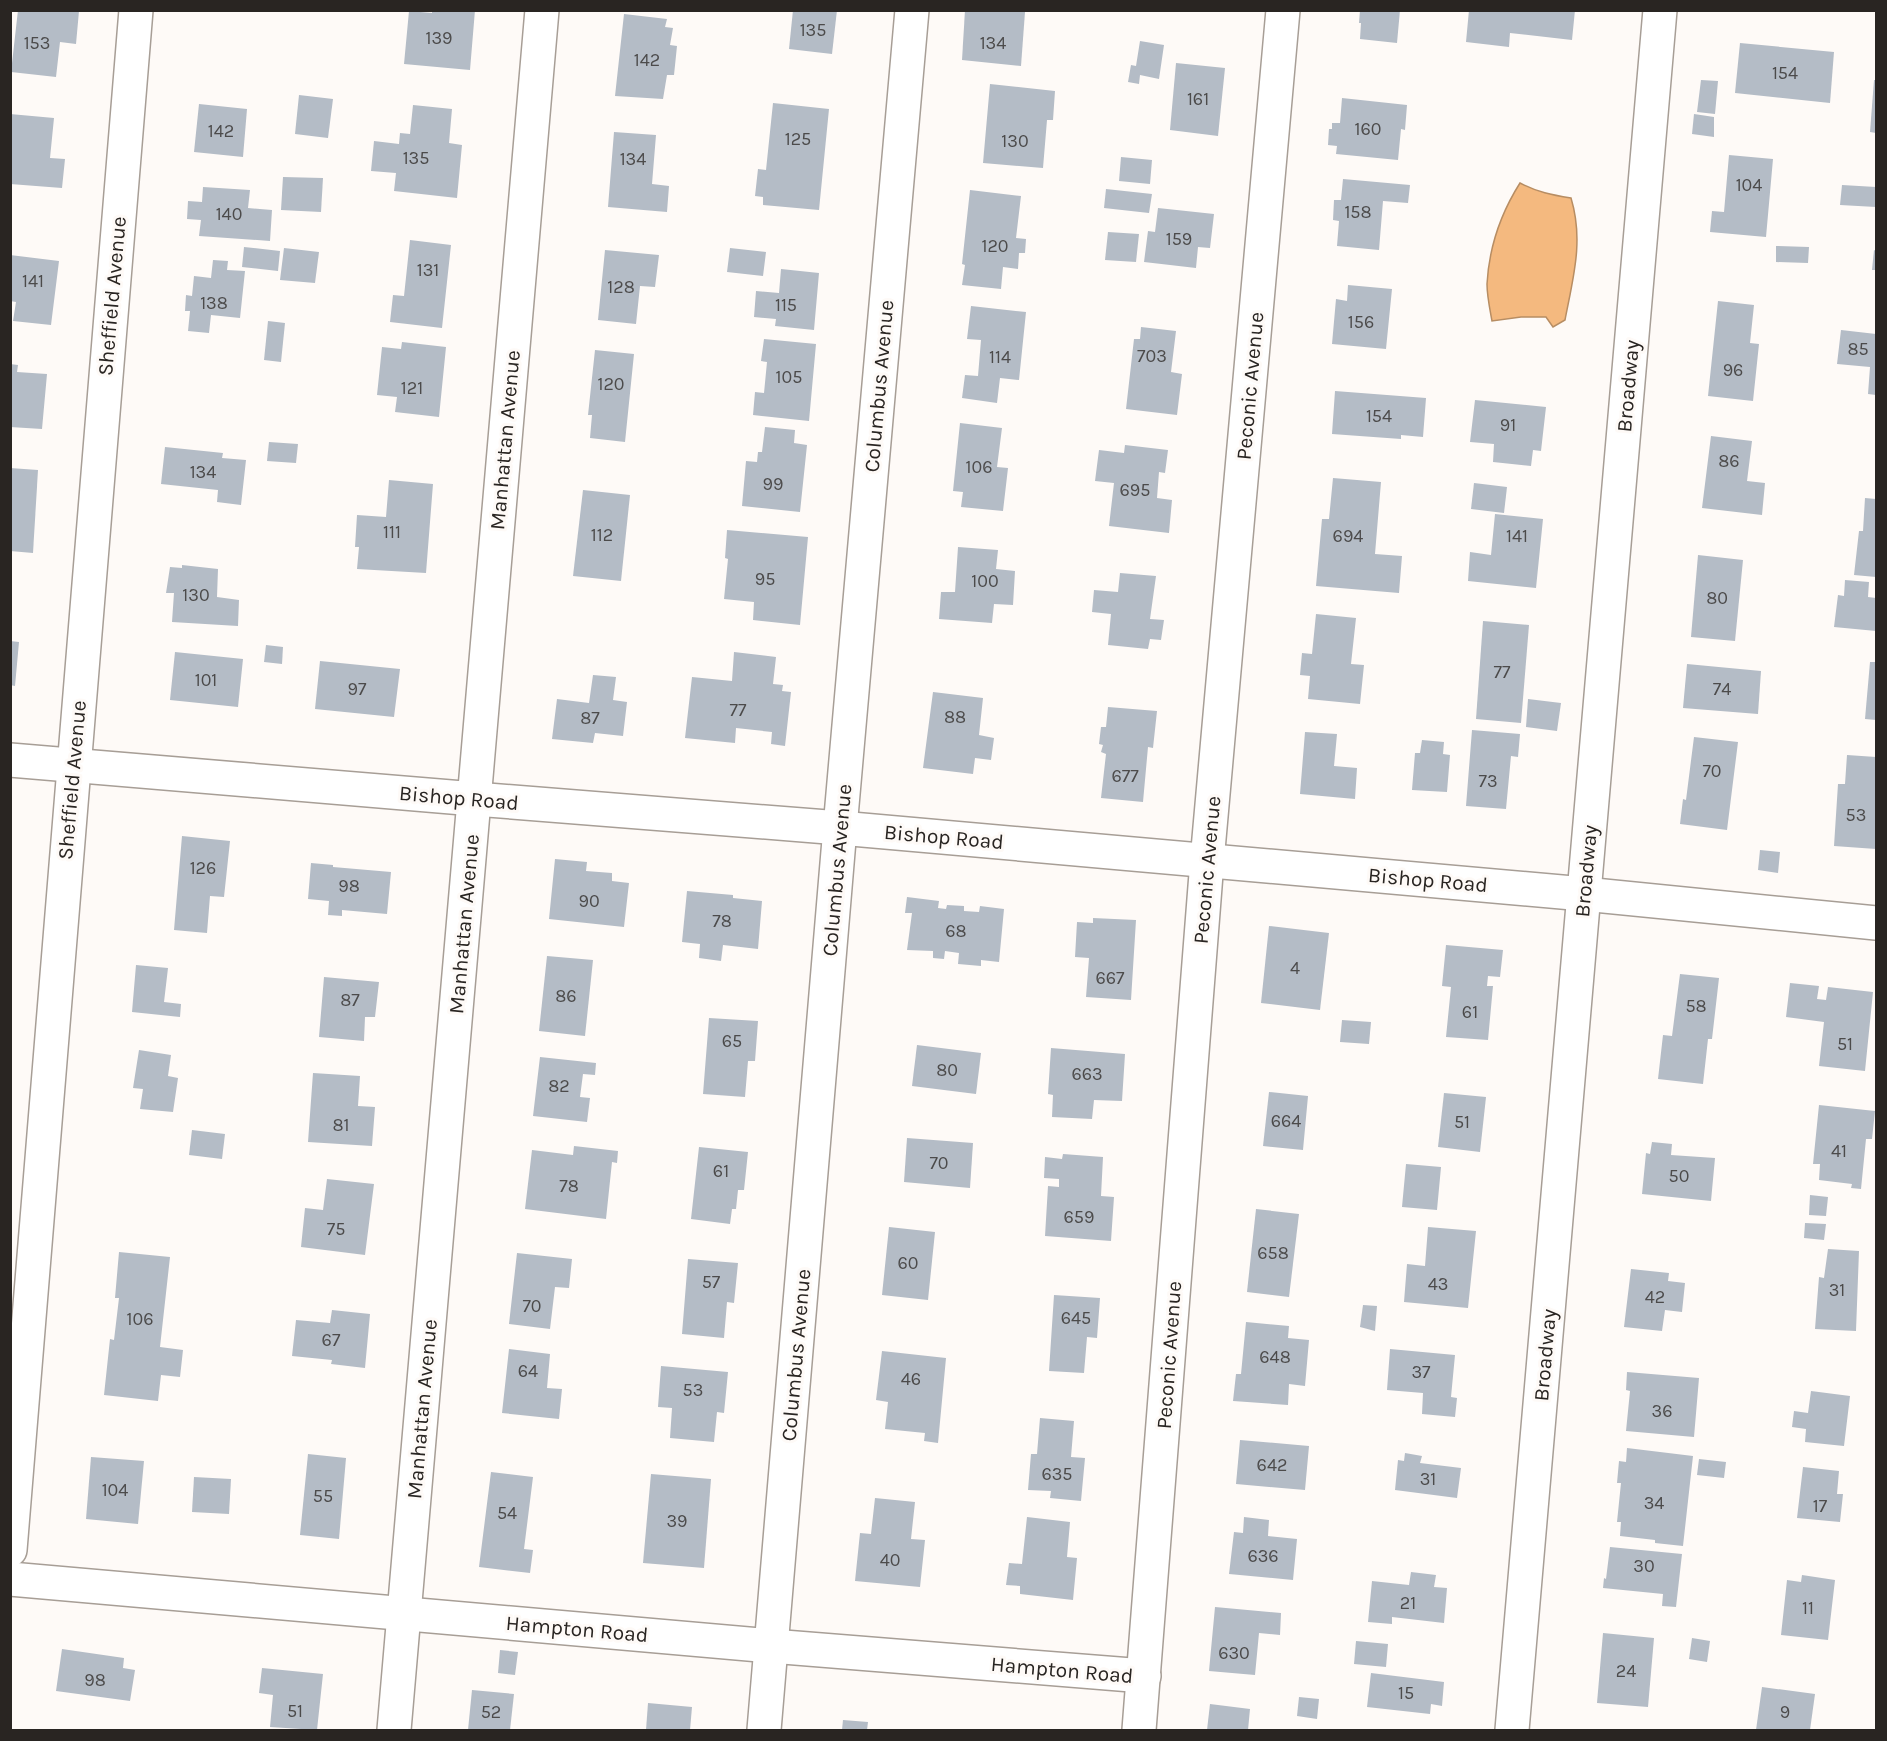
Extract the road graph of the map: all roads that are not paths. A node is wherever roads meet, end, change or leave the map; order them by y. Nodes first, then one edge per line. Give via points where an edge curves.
1 (136, 10) edge
2 (542, 10) edge
3 (912, 10) edge
4 (1283, 10) edge
5 (1660, 10) edge
6 (10, 760) edge
7 (73, 765) junction
8 (475, 799) junction
9 (840, 828) junction
10 (1208, 861) junction
11 (1584, 894) junction
12 (1876, 923) edge
13 (10, 1550) edge
14 (10, 1579) edge
15 (404, 1613) junction
16 (771, 1646) junction
17 (1144, 1676) junction
18 (394, 1731) edge
19 (764, 1731) edge
20 (1140, 1731) edge
21 (1512, 1731) edge

1 - 7 street, Sheffield Avenue
2 - 8 street, Manhattan Avenue
3 - 9 street, Columbus Avenue
4 - 10 street, Peconic Avenue
5 - 11 street, Broadway
6 - 7 street, Bishop Road
7 - 8 street, Bishop Road
7 - 13 street, Sheffield Avenue
8 - 9 street, Bishop Road
8 - 15 street, Manhattan Avenue
9 - 10 street, Bishop Road
9 - 16 street, Columbus Avenue
10 - 11 street, Bishop Road
10 - 17 street, Peconic Avenue
11 - 12 street, Bishop Road
11 - 21 street, Broadway
14 - 15 street, Hampton Road
15 - 16 street, Hampton Road
15 - 18 street, Manhattan Avenue
16 - 17 street, Hampton Road
16 - 19 street, Columbus Avenue
17 - 20 street, Peconic Avenue

